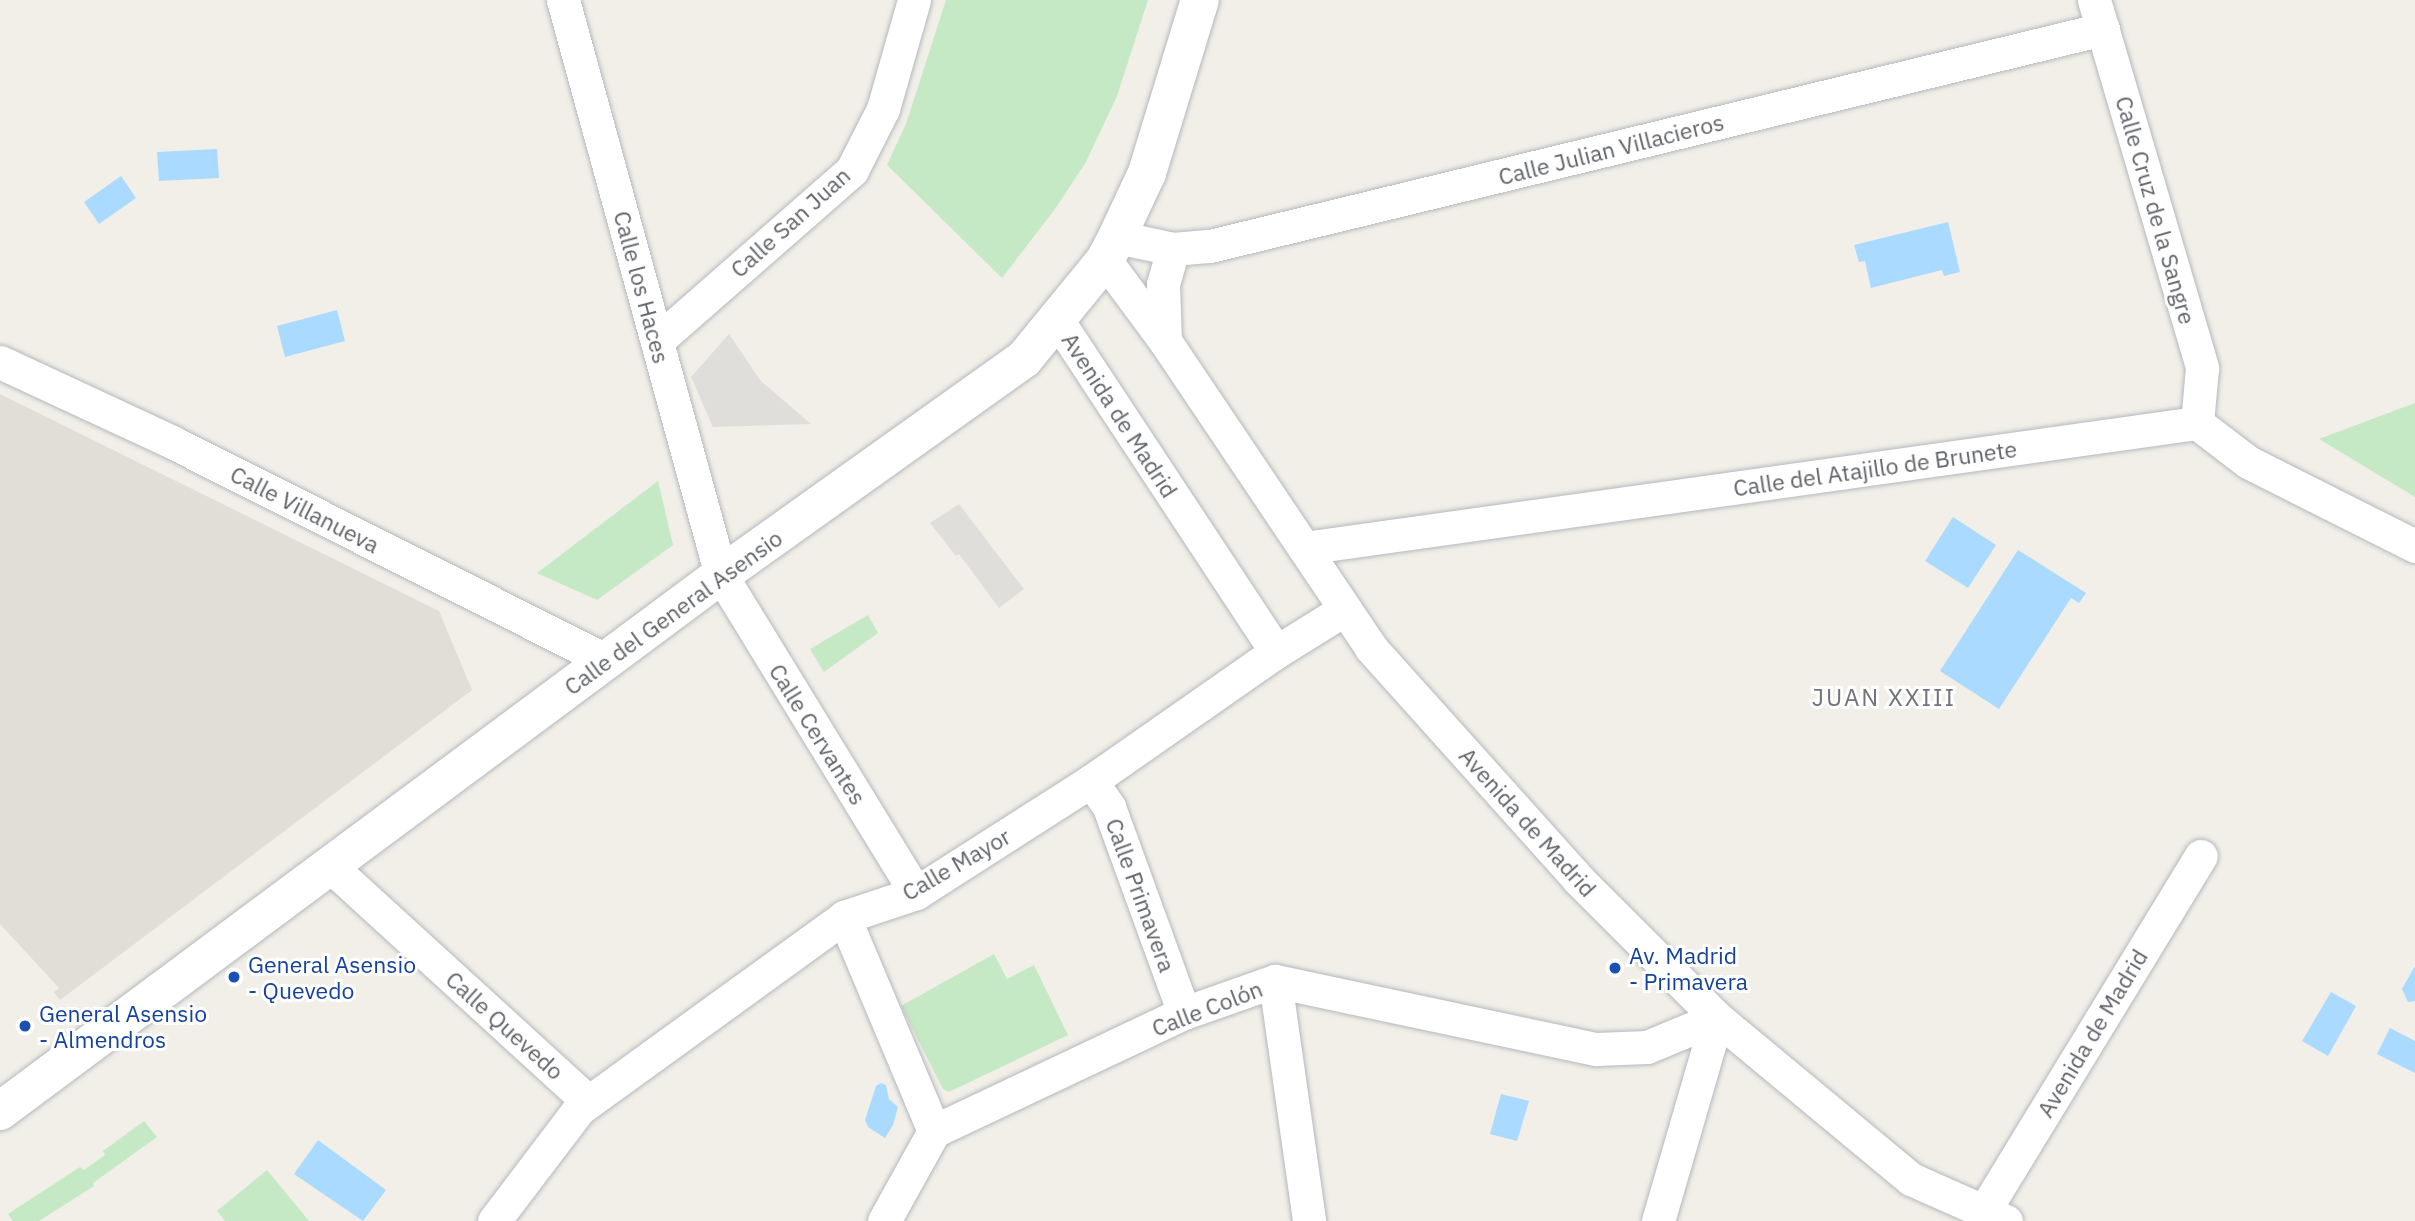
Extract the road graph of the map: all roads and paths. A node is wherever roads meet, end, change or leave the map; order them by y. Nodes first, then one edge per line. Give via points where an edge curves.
1 (563, 0) edge
2 (914, 0) edge
3 (1199, 0) edge
4 (2099, 14) edge
5 (1111, 248) junction
6 (1173, 249) junction
7 (1056, 318) junction
8 (657, 341) junction
9 (1165, 341) junction
10 (0, 362) edge
11 (2197, 423) junction
12 (2415, 546) edge
13 (1304, 548) junction
14 (721, 575) junction
15 (1345, 610) junction
16 (1276, 652) junction
17 (607, 660) junction
18 (1091, 780) junction
19 (2201, 856) dead end
20 (328, 864) junction
21 (916, 893) junction
22 (844, 917) junction
23 (1275, 981) junction
24 (1184, 1013) junction
25 (1717, 1018) junction
26 (588, 1101) junction
27 (2, 1107) edge
28 (934, 1131) junction
29 (1995, 1216) edge
30 (494, 1221) edge
31 (884, 1221) edge
32 (1309, 1221) edge
33 (1658, 1221) edge

1 - 8 street, Calle los Haces
2 - 8 street, Calle San Juan via 883,109 852,170
3 - 5 main road, Calle del General Asensio via 1147,173
4 - 6 street, Calle Julian Villacieros via 1210,246
4 - 11 street, Calle Cruz de la Sangre via 2202,368
5 - 6 street, Calle Julian Villacieros
5 - 7 main road, Calle del General Asensio
5 - 9 street, Avenida de Madrid
6 - 9 street via 1163,284
7 - 14 main road, Calle del General Asensio via 1024,359
7 - 16 street, Avenida de Madrid
8 - 14 street, Calle los Haces
9 - 13 street, Avenida de Madrid
10 - 17 street, Calle Villanueva via 172,442
11 - 12 street via 2248,462
11 - 13 street, Calle del Atajillo de Brunete
13 - 15 street, Avenida de Madrid
14 - 17 main road, Calle del General Asensio
14 - 21 street, Calle Cervantes
15 - 16 street, Calle Mayor
15 - 25 street, Avenida de Madrid via 1371,648 1569,869
16 - 18 street, Calle Mayor
17 - 20 main road, Calle del General Asensio
18 - 21 street, Calle Mayor
18 - 24 street, Calle Primavera via 1109,807
19 - 29 street, Avenida de Madrid
20 - 26 street, Calle Quevedo
20 - 27 main road, Calle del General Asensio
21 - 22 street, Calle Mayor
22 - 26 street, Calle Mayor
22 - 28 street
23 - 24 street, Calle Colón
23 - 25 street, Calle Colón via 1596,1049 1647,1047
23 - 32 street
24 - 28 street, Calle Colón
25 - 29 street, Avenida de Madrid via 1911,1179
25 - 33 street
26 - 30 street, Calle Mayor
28 - 31 street

